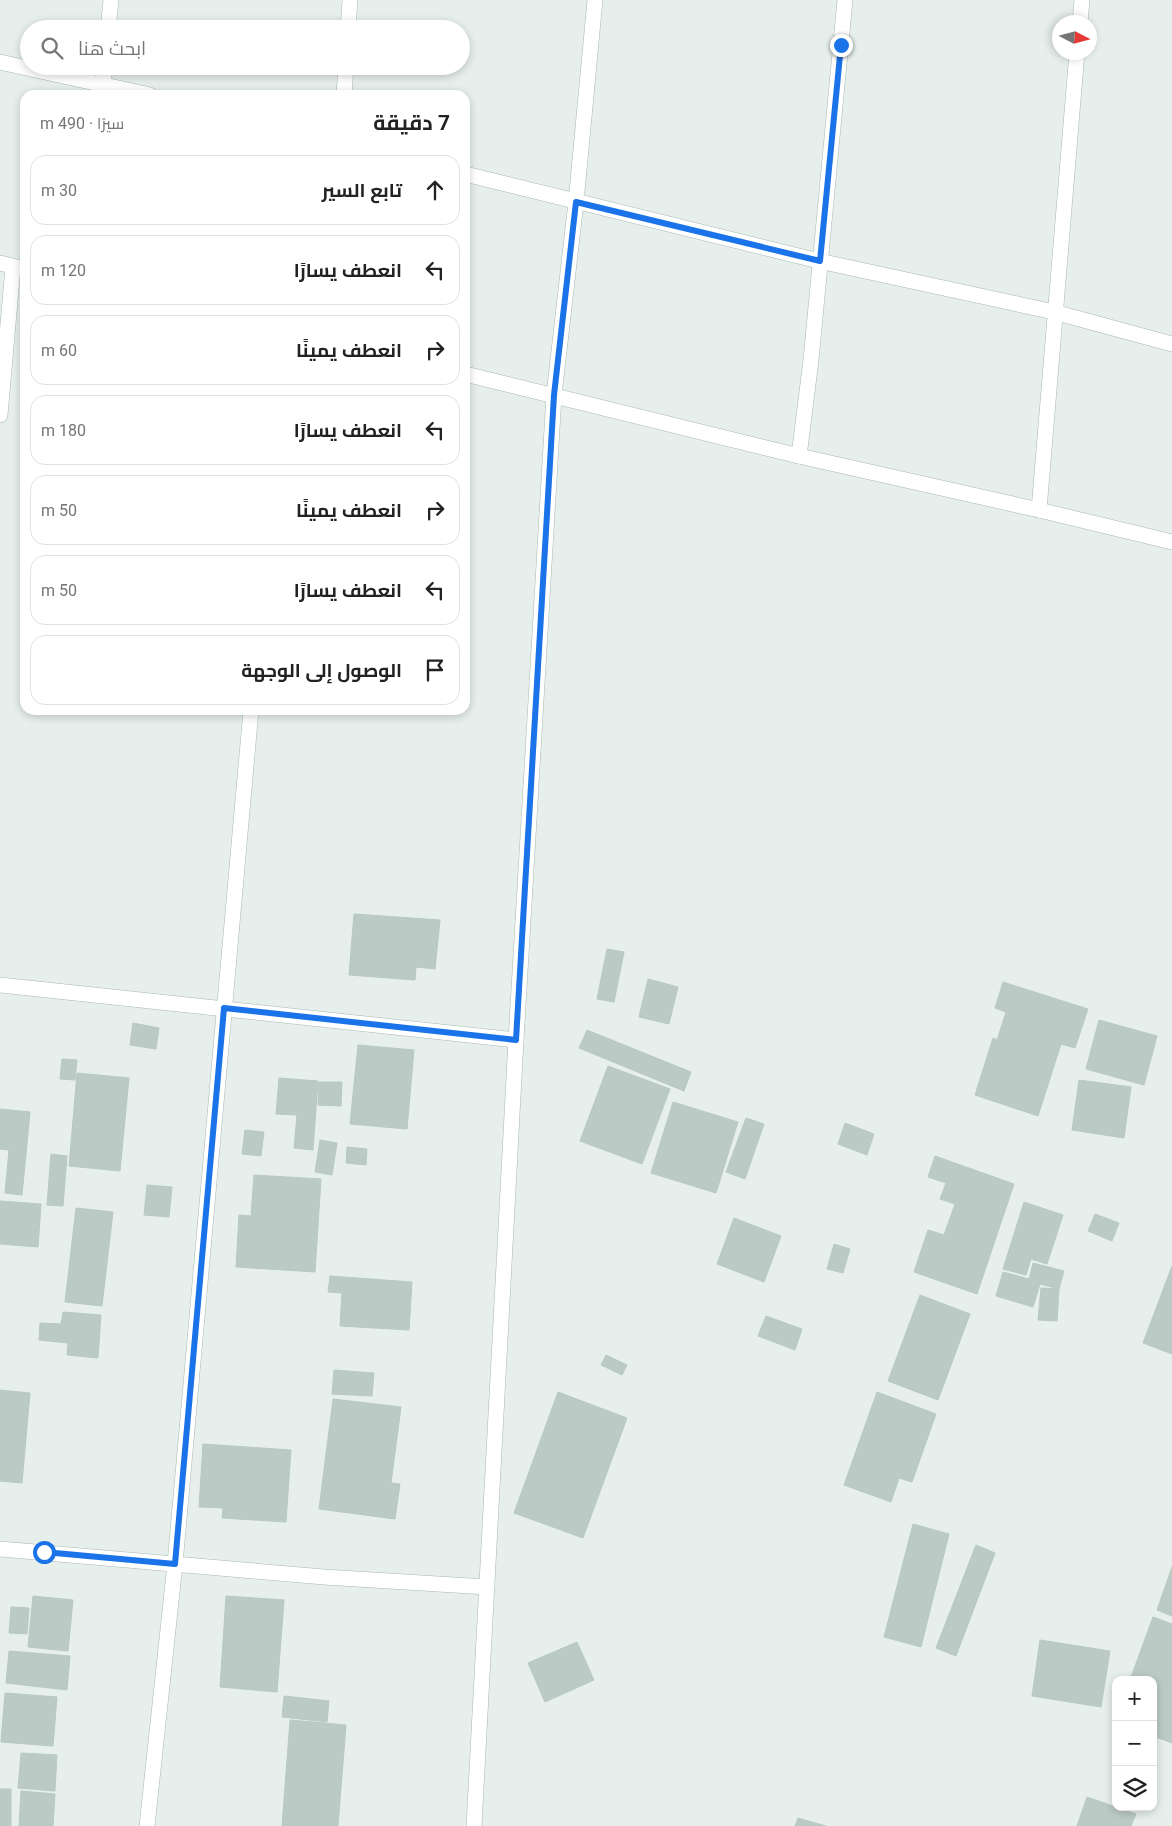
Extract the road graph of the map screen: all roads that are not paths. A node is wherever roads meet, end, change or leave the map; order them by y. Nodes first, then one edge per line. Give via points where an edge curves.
1 (111, 0) edge
2 (350, 0) edge
3 (595, 0) edge
4 (844, 0) edge
5 (1082, 0) edge
6 (1081, 15) edge
7 (109, 20) edge
8 (349, 20) edge
9 (1076, 60) edge
10 (0, 62) edge
11 (20, 67) edge
12 (49, 75) edge
13 (103, 75) edge
14 (345, 75) edge
15 (102, 89) edge
16 (344, 90) edge
17 (470, 175) edge
18 (576, 202) junction
19 (820, 261) junction
20 (13, 266) edge
21 (1054, 312) junction
22 (1172, 344) edge
23 (470, 375) edge
24 (554, 395) junction
25 (0, 415) edge
26 (799, 456) junction
27 (1039, 510) junction
28 (1172, 542) edge
29 (251, 715) edge
30 (0, 985) edge
31 (224, 1008) junction
32 (516, 1040) junction
33 (0, 1549) edge
34 (175, 1564) junction
35 (488, 1587) junction
36 (147, 1826) edge
37 (474, 1826) edge

1 - 7 street
2 - 8 street
3 - 18 street
4 - 19 street
5 - 6 street
9 - 21 street
10 - 11 street
12 - 15 street
13 - 15 street
14 - 16 street
17 - 18 street
18 - 19 street
18 - 24 street
19 - 21 street
19 - 26 street
20 - 25 street
21 - 22 street
21 - 27 street
23 - 24 street
24 - 26 street
24 - 32 street
26 - 27 street
27 - 28 street
29 - 31 street
30 - 31 street
31 - 32 street
31 - 34 street
32 - 35 street
33 - 34 street
34 - 35 street
34 - 36 street
35 - 37 street

